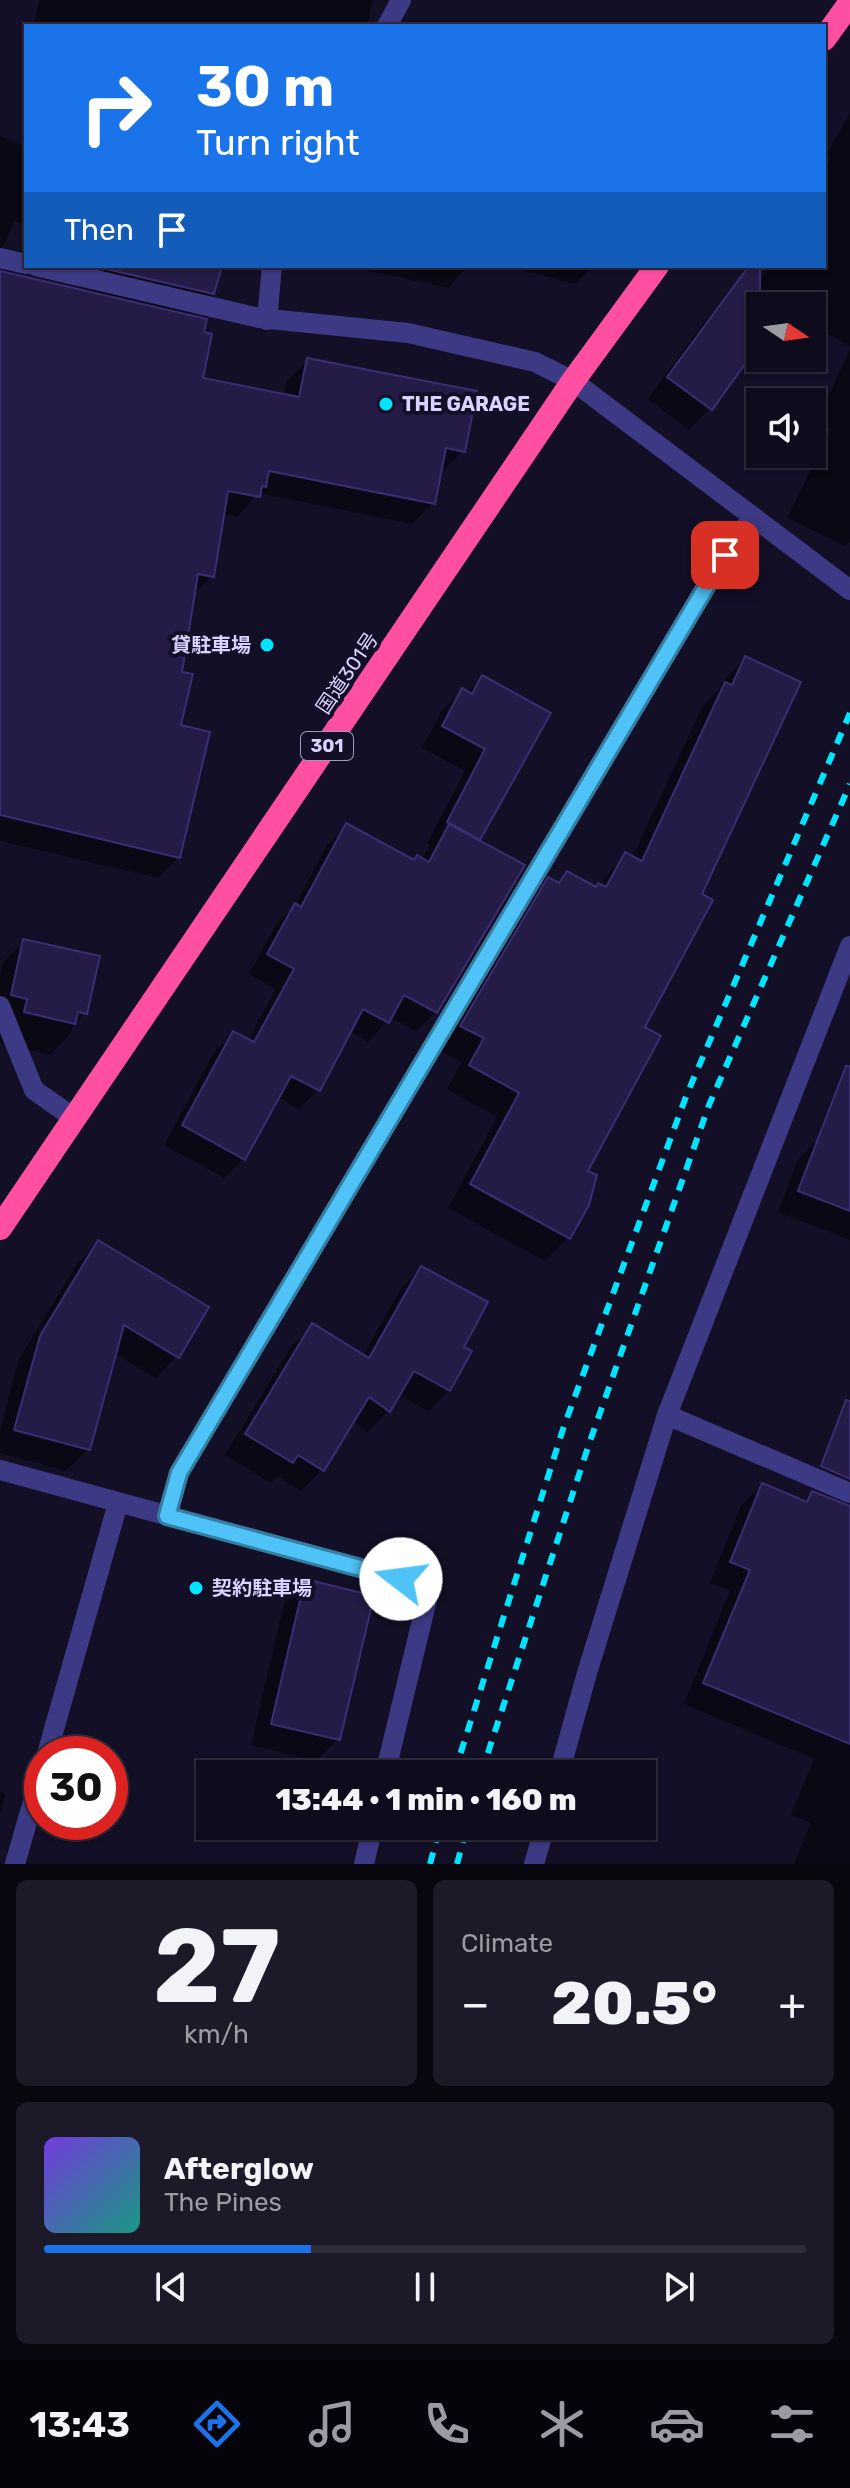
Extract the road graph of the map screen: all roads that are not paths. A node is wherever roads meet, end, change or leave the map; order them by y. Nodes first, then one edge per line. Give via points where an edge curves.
1 (401, 0) edge
2 (850, 3) edge
3 (388, 24) edge
4 (826, 36) edge
5 (0, 258) edge
6 (24, 264) edge
7 (45, 268) edge
8 (272, 268) edge
9 (656, 268) edge
10 (267, 320) junction
11 (573, 381) junction
12 (753, 517) junction
13 (850, 590) edge
14 (850, 946) edge
15 (0, 1006) edge
16 (74, 1118) junction
17 (0, 1228) edge
18 (667, 1415) junction
19 (0, 1470) edge
20 (850, 1493) edge
21 (118, 1503) junction
22 (167, 1516) junction
23 (52, 1736) edge
24 (388, 1760) edge
25 (563, 1760) edge
26 (24, 1833) edge
27 (370, 1840) edge
28 (541, 1840) edge
29 (15, 1864) edge
30 (364, 1864) edge
31 (534, 1864) edge

1 - 3 street
2 - 4 highway
5 - 6 street
7 - 10 street
8 - 10 street
9 - 11 highway, 国道301号 / 301
10 - 11 street via 408,333 535,362
11 - 12 street
11 - 16 highway, 国道301号 / 301
12 - 13 street
12 - 22 street via 725,555 187,1459
14 - 18 street
15 - 16 street via 34,1090
16 - 17 highway, 国道301号 / 301
18 - 20 street
18 - 25 street
19 - 21 street
21 - 22 street
21 - 23 street
22 - 24 street via 430,1587
26 - 29 street
27 - 30 street
28 - 31 street

